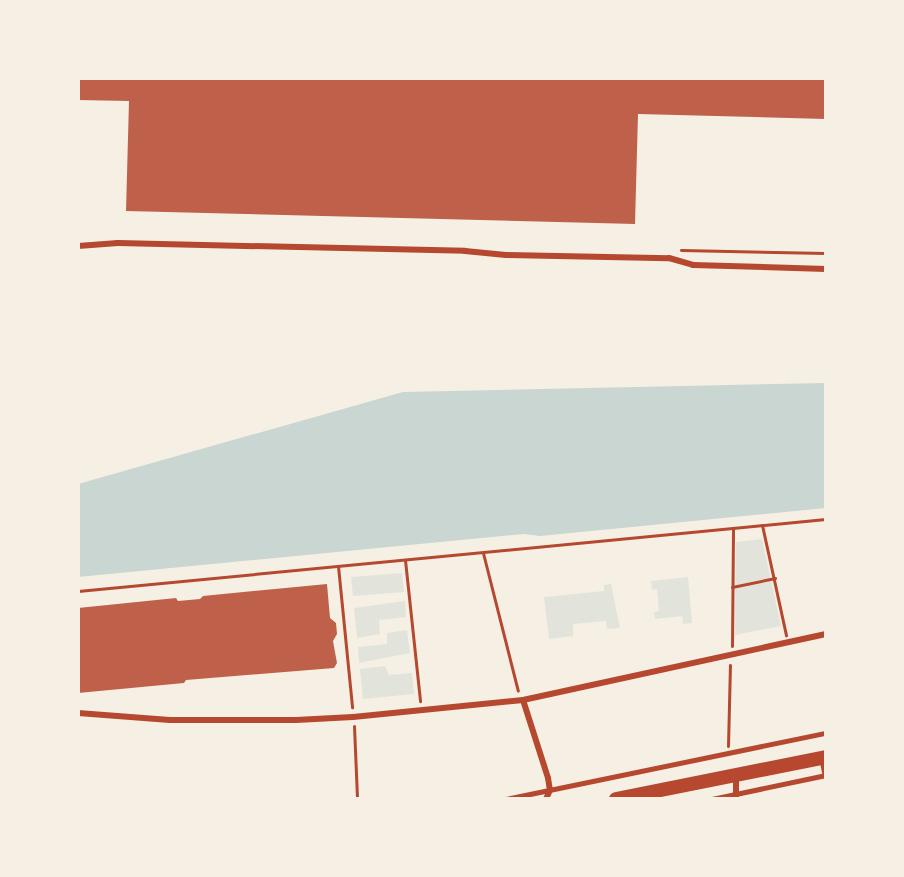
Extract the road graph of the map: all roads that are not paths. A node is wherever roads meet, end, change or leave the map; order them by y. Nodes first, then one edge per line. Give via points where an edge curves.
1 (78, 246) edge
2 (826, 269) edge
3 (826, 634) edge
4 (524, 700) junction
5 (78, 713) edge
6 (826, 733) edge
7 (824, 757) edge
8 (736, 776) junction
9 (826, 776) edge
10 (550, 790) junction
11 (736, 797) edge
12 (506, 799) edge
13 (546, 799) edge
14 (616, 799) edge
15 (712, 799) edge

1 - 2 street via 130,243 465,251 484,255 669,258 693,265
3 - 4 street
4 - 5 street via 353,717 212,721
4 - 10 street
6 - 10 lane
7 - 8 main road
7 - 9 street
8 - 11 street
8 - 14 main road
9 - 11 lane
10 - 12 lane
10 - 13 street
11 - 15 lane

